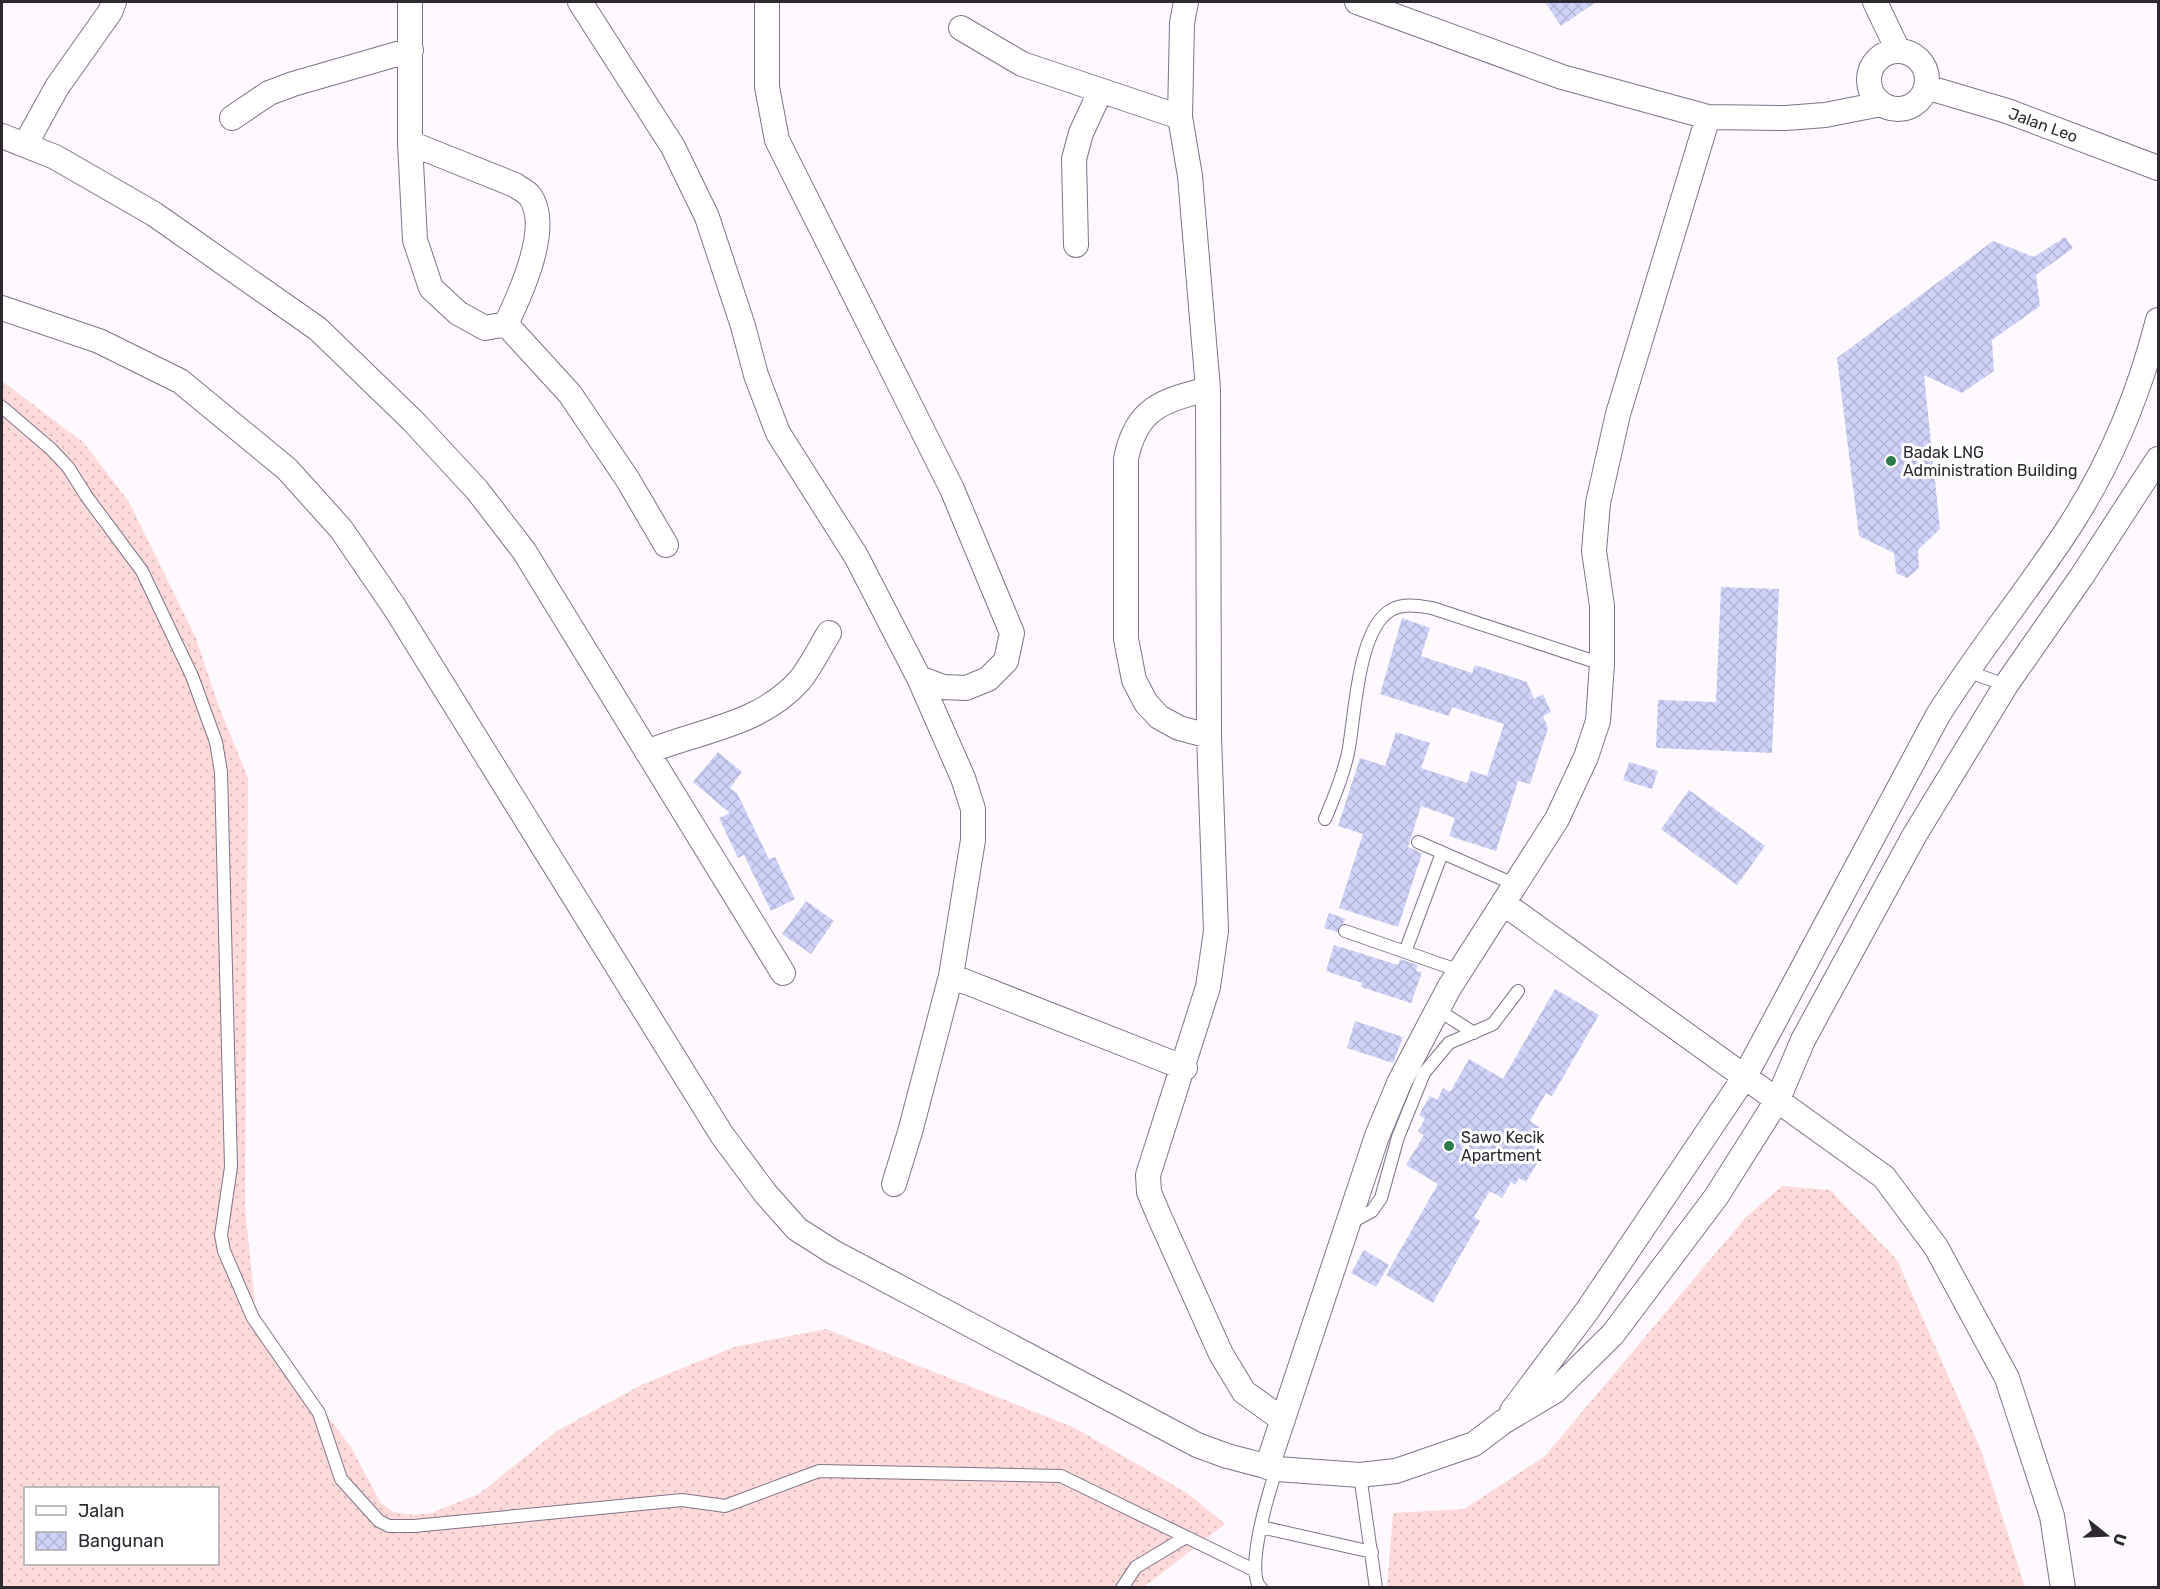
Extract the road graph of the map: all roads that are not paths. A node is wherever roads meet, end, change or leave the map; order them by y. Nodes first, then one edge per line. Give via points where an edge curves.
1 (114, 2) edge
2 (410, 2) edge
3 (580, 2) edge
4 (767, 2) edge
5 (1186, 2) edge
6 (1357, 2) edge
7 (1875, 2) edge
8 (961, 28) dead end
9 (411, 50) junction
10 (1898, 50) junction
11 (1926, 87) junction
12 (1100, 92) junction
13 (1881, 104) junction
14 (1180, 117) junction
15 (1708, 117) junction
16 (231, 118) dead end
17 (2, 136) edge
18 (410, 143) junction
19 (25, 146) junction
20 (2158, 168) edge
21 (1076, 245) dead end
22 (2, 308) edge
23 (2158, 320) edge
24 (506, 324) junction
25 (1208, 389) junction
26 (2, 408) edge
27 (2158, 459) edge
28 (2066, 532) junction
29 (666, 545) dead end
30 (2096, 555) junction
31 (830, 633) dead end
32 (1602, 664) junction
33 (1966, 671) junction
34 (919, 678) junction
35 (2006, 685) junction
36 (1209, 736) junction
37 (647, 752) junction
38 (1325, 819) dead end
39 (1418, 842) dead end
40 (1443, 853) junction
41 (1510, 894) junction
42 (1345, 931) dead end
43 (1405, 952) junction
44 (1460, 971) junction
45 (783, 973) dead end
46 (951, 976) junction
47 (1518, 991) dead end
48 (1438, 1010) junction
49 (1474, 1033) junction
50 (1185, 1068) junction
51 (1744, 1078) junction
52 (1778, 1099) junction
53 (894, 1184) dead end
54 (1348, 1225) junction
55 (1283, 1420) junction
56 (1503, 1422) junction
57 (1272, 1468) junction
58 (1360, 1475) junction
59 (1261, 1527) junction
60 (1186, 1537) junction
61 (1372, 1552) junction
62 (1254, 1570) junction
63 (1122, 1587) edge
64 (1261, 1587) edge
65 (1376, 1587) edge
66 (2063, 1587) edge

1 - 19 street via 57,87
2 - 9 street
3 - 34 street via 678,157 707,217 778,433 856,556
4 - 34 street via 766,87 777,140 952,489 1012,633 1006,661 988,679 966,688 943,687
5 - 14 street
6 - 15 street via 1562,77
7 - 10 street
8 - 12 street via 1022,64
9 - 16 street via 269,93
9 - 18 street
10 - 11 street via 1917,58 1924,66 1928,76
10 - 13 street via 1881,56 1870,71 1870,89
11 - 13 street via 1916,103 1904,109
11 - 20 street, Jalan Leo via 2007,111
12 - 14 street
12 - 21 street via 1074,159
13 - 15 street via 1786,118
14 - 25 street via 1190,176
15 - 32 street via 1618,414 1598,503 1594,551 1602,606
17 - 19 street
18 - 24 street via 415,240 431,288 458,313 485,328
18 - 24 street via 515,185 532,200 538,231 526,282
19 - 37 street via 55,157 154,214 318,328 413,421 524,551
22 - 57 street via 99,341 180,381 287,469 341,529 396,608 722,1135 797,1229 833,1252 1197,1444
23 - 28 street via 2132,405 2102,471
24 - 29 street via 570,394
25 - 36 street
25 - 36 street via 1165,400 1148,413 1130,437 1125,459 1126,639 1134,680 1159,717 1179,728
26 - 60 lane via 68,467 142,571 192,676 216,742 221,772 231,1167 220,1235 253,1318 319,1413 341,1479 379,1521 389,1526 414,1526 682,1500 725,1506 811,1472 908,1471 1061,1476
27 - 30 street
28 - 30 street
28 - 33 street
30 - 35 street
31 - 37 street via 800,680 758,714
32 - 38 lane via 1432,608 1411,604 1391,610 1377,624 1368,646 1356,689 1348,752
32 - 41 street via 1598,721 1586,757 1557,819
33 - 35 lane
33 - 51 street via 1938,715
34 - 46 street via 973,809 973,840
35 - 52 street via 1914,836 1803,1040
36 - 50 street via 1216,932 1208,987
37 - 45 street
39 - 40 lane
40 - 41 lane
40 - 43 lane
41 - 44 street
41 - 51 street
42 - 43 lane
43 - 44 lane
44 - 48 street
46 - 50 street
46 - 53 street
47 - 49 lane via 1493,1024
48 - 49 lane
48 - 54 street via 1400,1081
49 - 54 lane via 1449,1043 1424,1073 1398,1137 1381,1198 1372,1211
50 - 55 street via 1153,1156 1149,1192 1227,1364 1244,1392
51 - 52 street
51 - 56 street via 1587,1311
52 - 56 street via 1716,1197 1613,1334 1555,1391
52 - 66 street via 1884,1177 1936,1247 2007,1378 2052,1516
54 - 55 street
55 - 57 street
56 - 58 street via 1474,1444 1444,1456 1396,1471
57 - 58 street
57 - 59 lane
58 - 61 lane
59 - 61 lane
59 - 62 lane
60 - 62 lane
60 - 63 lane via 1136,1567
61 - 65 lane
62 - 64 lane via 1256,1584

